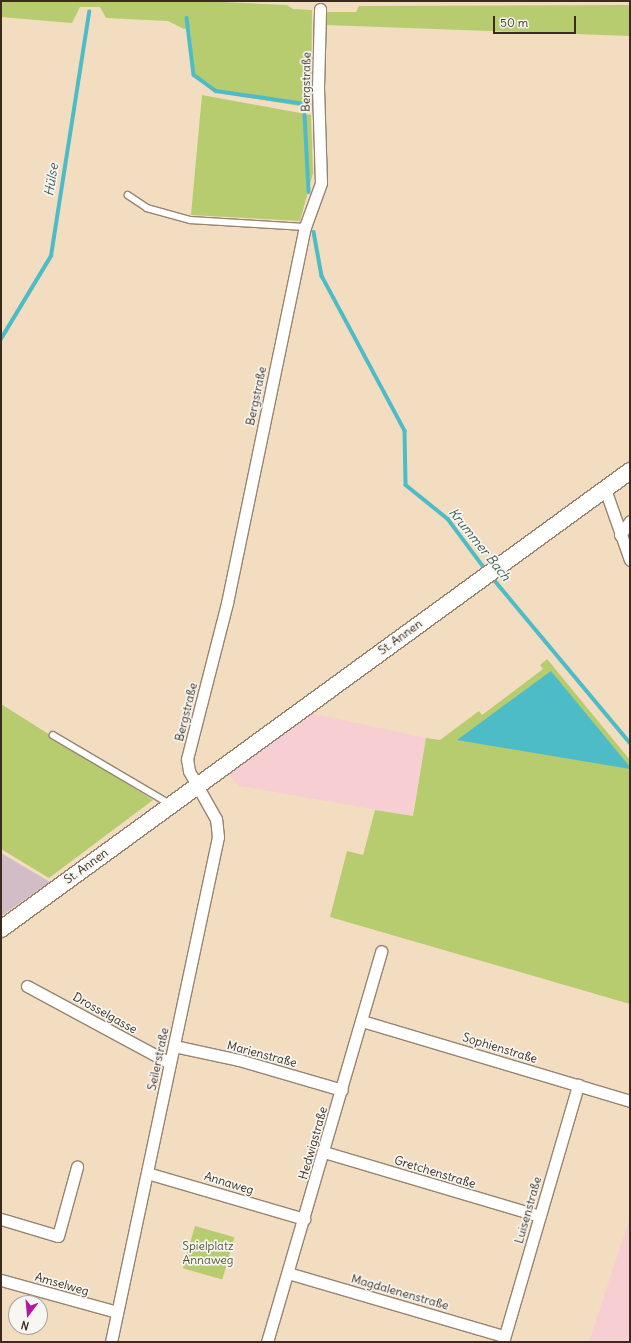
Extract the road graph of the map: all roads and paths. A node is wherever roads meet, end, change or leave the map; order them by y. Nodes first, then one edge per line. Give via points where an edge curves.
1 (320, 9) dead end
2 (128, 195) dead end
3 (305, 227) junction
4 (630, 471) edge
5 (604, 489) junction
6 (630, 521) edge
7 (620, 534) junction
8 (630, 560) edge
9 (53, 735) dead end
10 (197, 784) junction
11 (170, 804) junction
12 (1, 929) edge
13 (381, 951) dead end
14 (27, 986) dead end
15 (362, 1021) junction
16 (174, 1046) junction
17 (170, 1063) junction
18 (578, 1086) junction
19 (342, 1090) junction
20 (630, 1101) edge
21 (324, 1152) junction
22 (77, 1167) dead end
23 (147, 1172) junction
24 (540, 1216) junction
25 (1, 1219) edge
26 (304, 1219) junction
27 (288, 1273) junction
28 (1, 1280) edge
29 (117, 1312) junction
30 (504, 1339) edge
31 (110, 1342) edge
32 (267, 1342) edge

1 - 3 street, Bergstraße via 318,88 321,183
2 - 3 lane via 147,208 190,220
3 - 10 street, Bergstraße via 227,603 187,759 189,771
4 - 5 main road, St. Annen
5 - 7 street
5 - 10 main road, St. Annen
6 - 7 street
7 - 8 street
9 - 11 lane
10 - 11 main road, St. Annen
10 - 16 street, Seilerstraße via 216,819 218,837
11 - 12 main road, St. Annen
13 - 15 street, Hedwigstraße
14 - 17 street, Drosselgasse
15 - 18 street, Sophienstraße
15 - 19 street, Hedwigstraße
16 - 17 street, Seilerstraße
16 - 19 street, Marienstraße via 239,1060
17 - 23 street, Seilerstraße
18 - 20 street, Sophienstraße
18 - 24 street, Luisenstraße
19 - 21 street, Hedwigstraße
21 - 24 street, Gretchenstraße
21 - 26 street, Hedwigstraße
22 - 25 street via 58,1236
23 - 26 street, Annaweg
23 - 29 street, Seilerstraße
24 - 30 street, Luisenstraße
26 - 27 street, Hedwigstraße
27 - 30 street, Magdalenenstraße
27 - 32 street, Hedwigstraße
28 - 29 street, Amselweg
29 - 31 street, Seilerstraße

